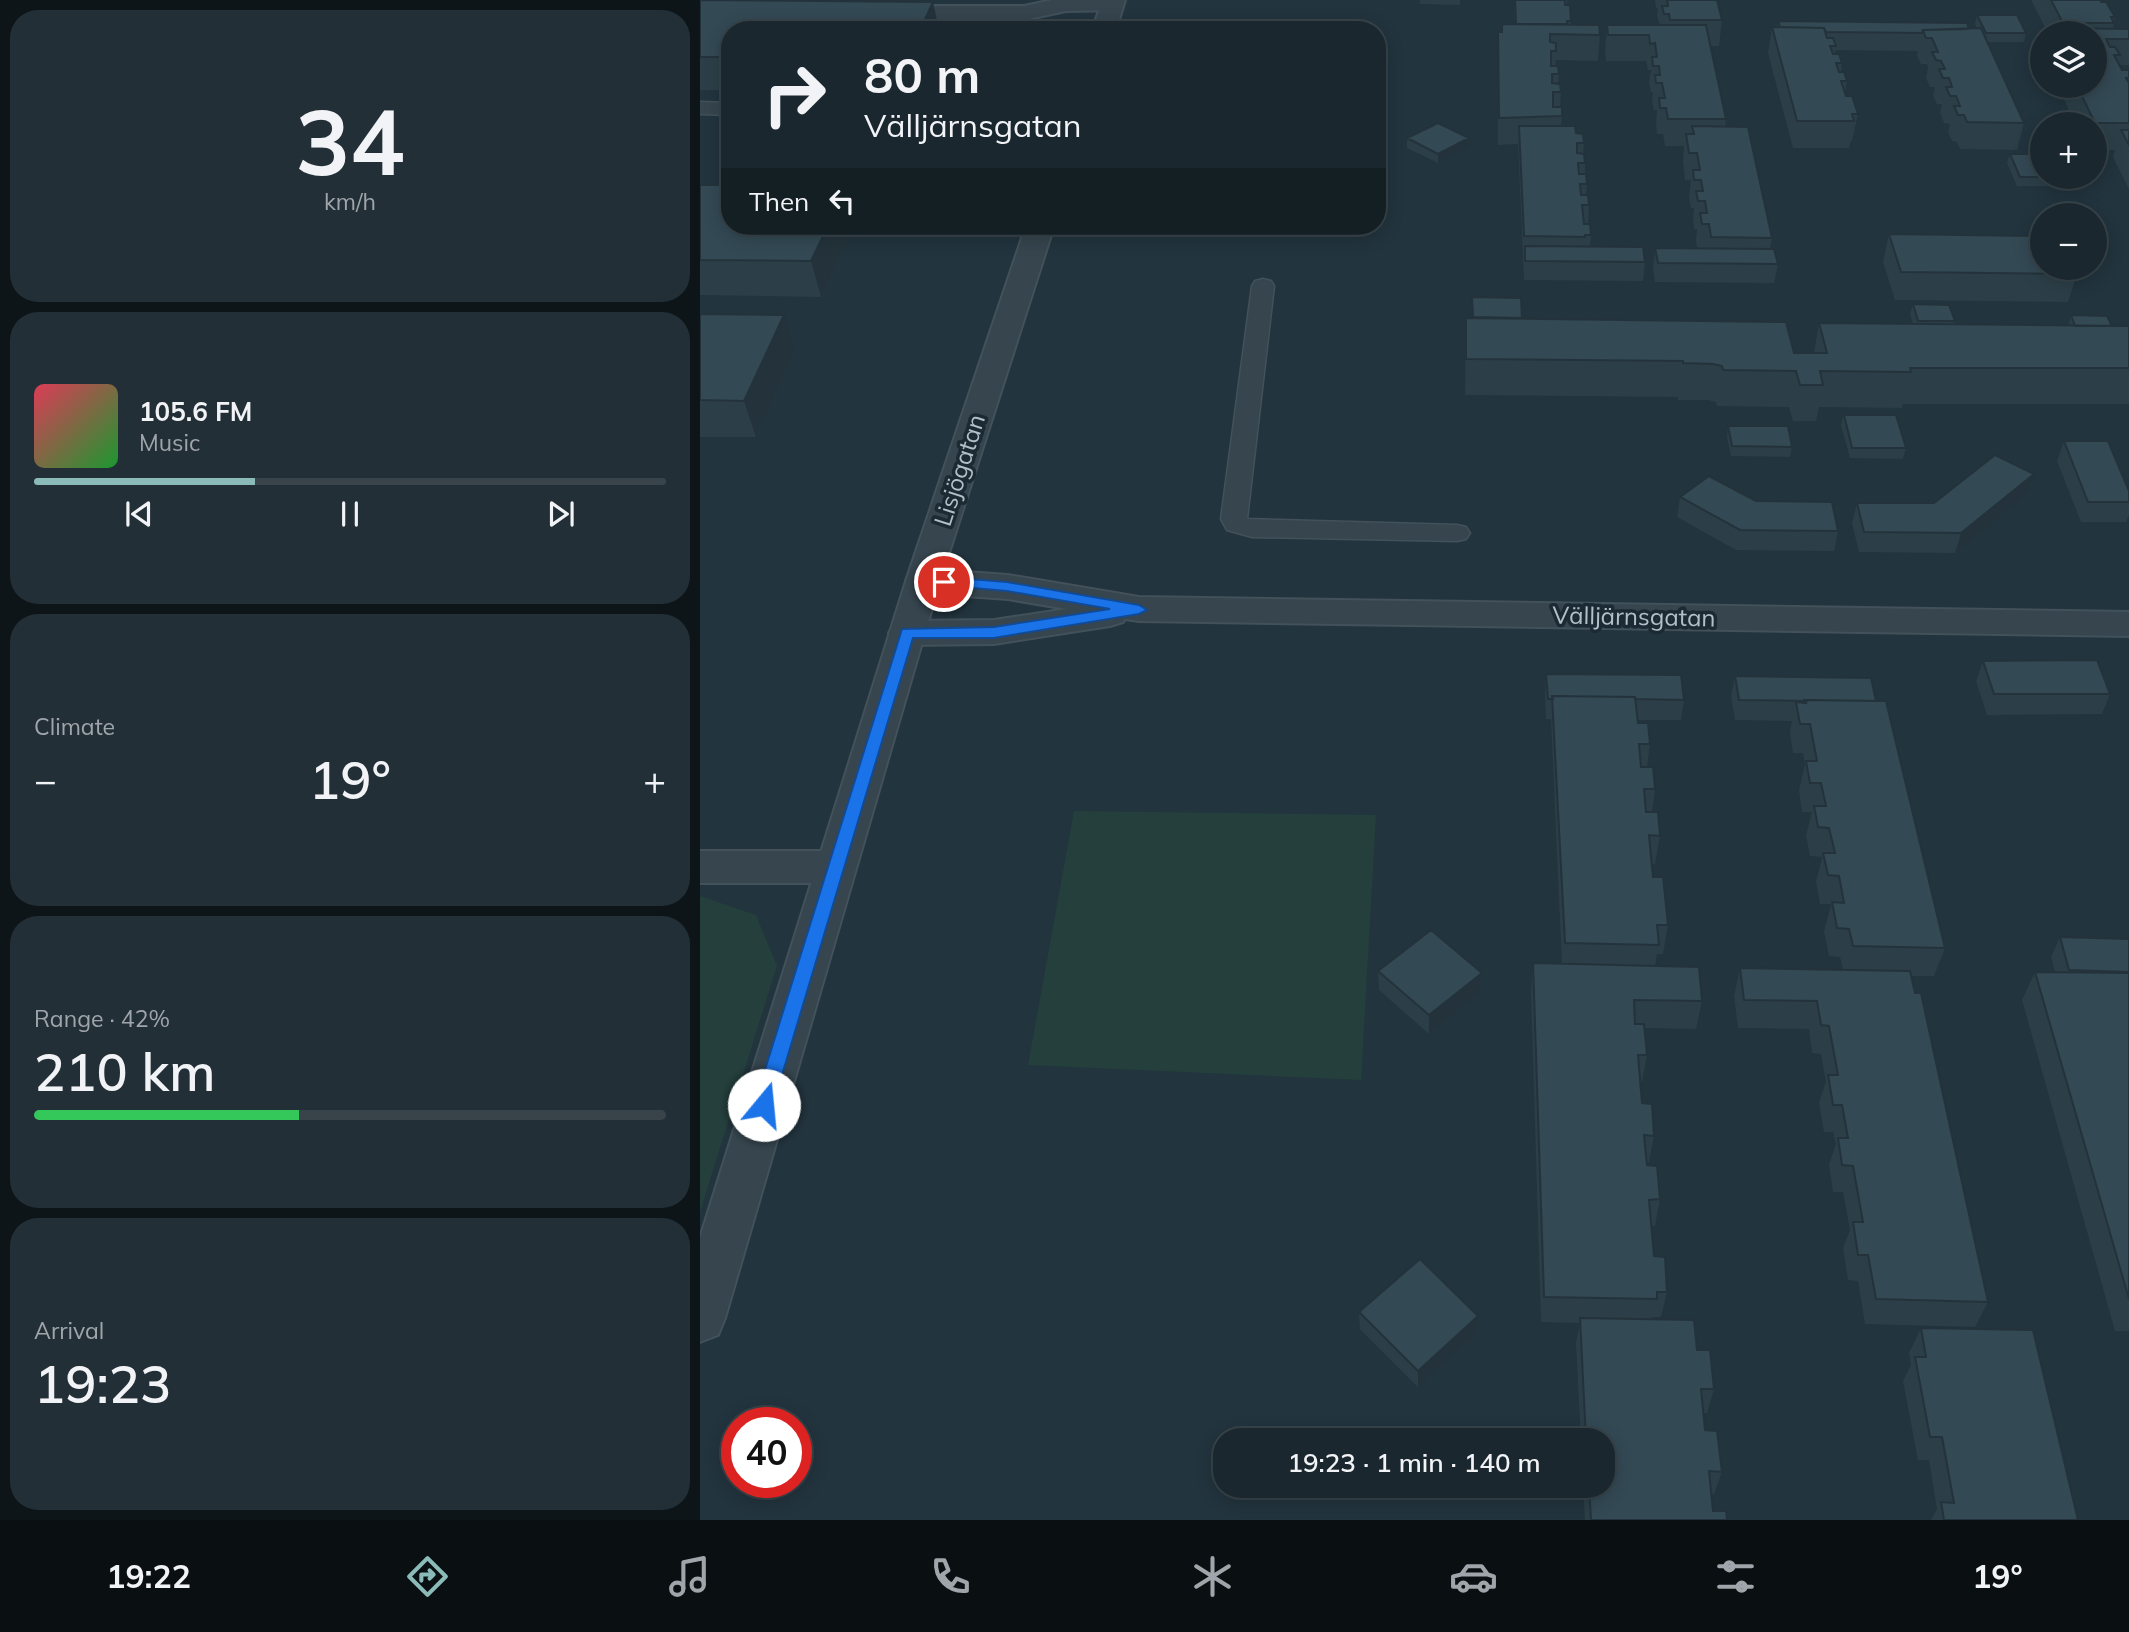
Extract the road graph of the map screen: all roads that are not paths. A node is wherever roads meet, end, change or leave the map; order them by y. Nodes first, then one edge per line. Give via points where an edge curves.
1 (862, 13) edge
2 (1109, 14) edge
3 (700, 108) edge
4 (721, 108) edge
5 (1037, 235) edge
6 (1263, 286) dead end
7 (1457, 533) dead end
8 (923, 580) junction
9 (1139, 610) junction
10 (2129, 624) edge
11 (907, 633) junction
12 (700, 867) edge
13 (835, 867) junction
14 (700, 1318) edge

1 - 2 street via 1024,13 1058,21
3 - 4 lane
5 - 8 street, Lisjögatan
6 - 7 lane via 1236,524 1252,529
8 - 9 street, Välljärnsgatan via 1007,587
8 - 11 street, Lisjögatan
9 - 10 street, Välljärnsgatan
9 - 11 street, Välljärnsgatan via 994,632
11 - 13 street, Lisjögatan
12 - 13 street
13 - 14 street, Lisjögatan

